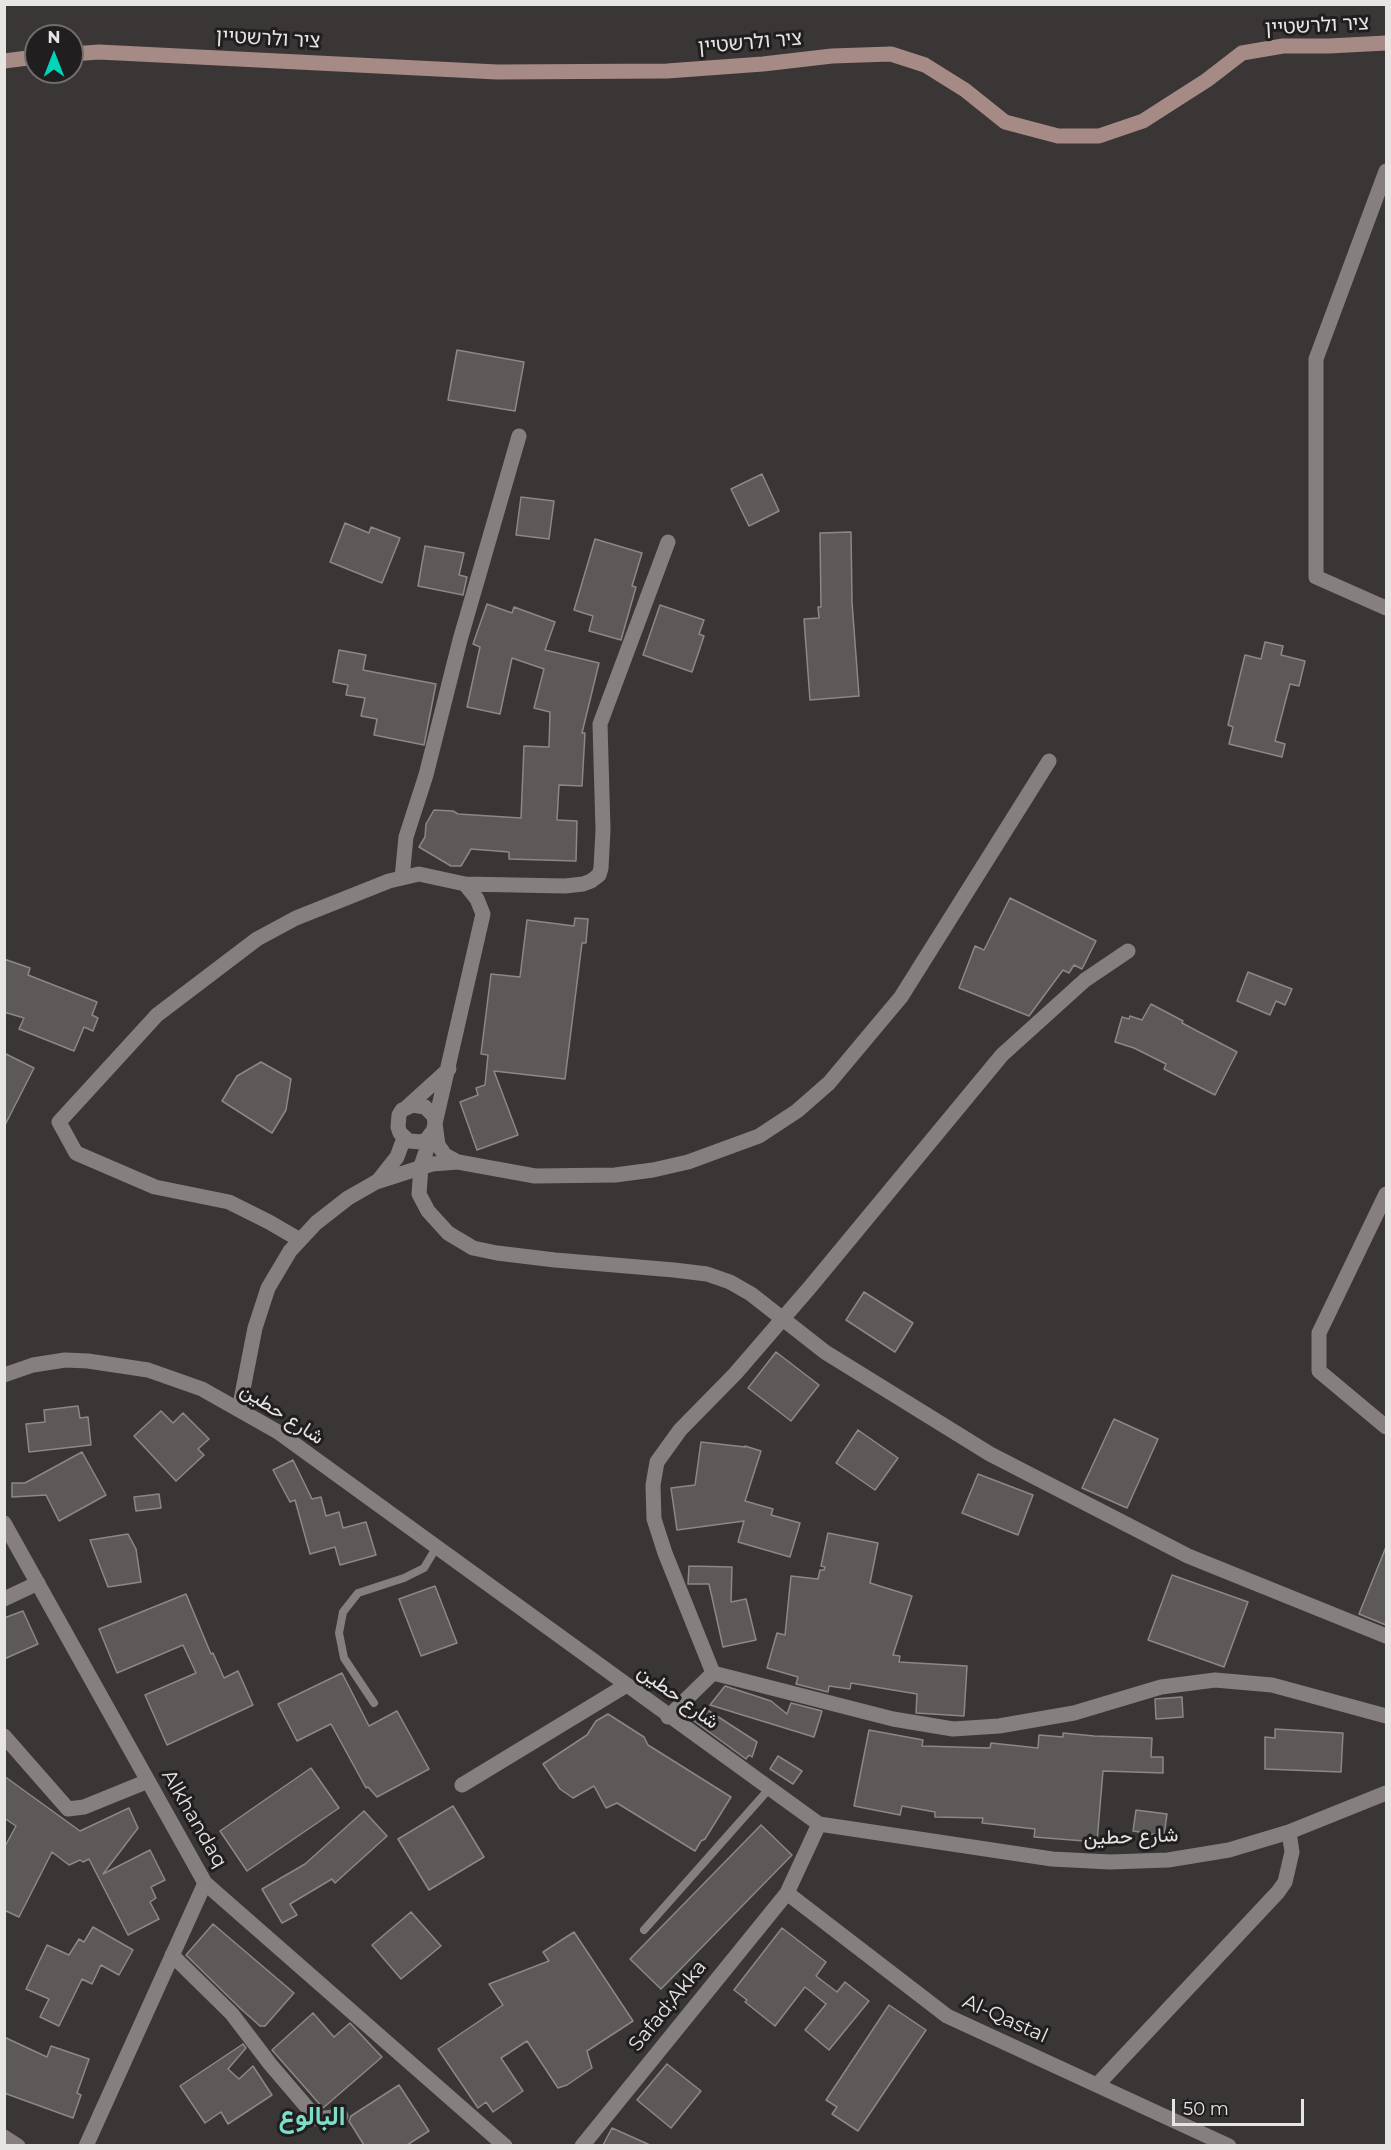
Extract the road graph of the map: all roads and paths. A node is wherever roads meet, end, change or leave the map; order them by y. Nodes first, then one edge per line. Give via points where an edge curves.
1 (1386, 44) edge
2 (84, 53) edge
3 (24, 58) edge
4 (4, 61) edge
5 (1386, 171) edge
6 (519, 436) dead end
7 (668, 542) dead end
8 (1386, 608) edge
9 (1049, 761) dead end
10 (402, 878) junction
11 (465, 884) junction
12 (520, 885) junction
13 (483, 914) junction
14 (1128, 951) dead end
15 (449, 1069) junction
16 (407, 1107) junction
17 (434, 1128) junction
18 (404, 1138) junction
19 (458, 1162) junction
20 (421, 1166) junction
21 (376, 1182) junction
22 (1386, 1194) edge
23 (300, 1240) junction
24 (782, 1320) junction
25 (4, 1375) edge
26 (239, 1410) junction
27 (1386, 1427) edge
28 (4, 1522) edge
29 (436, 1548) junction
30 (38, 1583) junction
31 (4, 1599) edge
32 (1386, 1636) edge
33 (713, 1673) junction
34 (625, 1686) junction
35 (374, 1703) dead end
36 (1386, 1716) edge
37 (668, 1717) junction
38 (4, 1736) edge
39 (148, 1781) junction
40 (462, 1785) dead end
41 (769, 1789) junction
42 (1386, 1793) edge
43 (819, 1824) junction
44 (1289, 1832) junction
45 (205, 1883) junction
46 (787, 1893) junction
47 (644, 1930) dead end
48 (172, 1955) junction
49 (1098, 2084) junction
50 (341, 2116) dead end
51 (4, 2137) edge
52 (18, 2145) edge
53 (86, 2145) edge
54 (505, 2145) edge
55 (582, 2145) edge
56 (1229, 2145) edge

1 - 2 main road, ציר ולרשטיין via 1283,46 1242,52 1207,81 1143,121 1099,136 1058,136 1005,122 925,65 891,54 667,71 497,72
3 - 4 main road
5 - 8 street via 1316,359 1316,577
6 - 10 street via 406,837
7 - 12 street via 600,724 603,830 599,875 583,884
9 - 19 street via 902,997 829,1083 797,1111 759,1136 688,1162 653,1170 615,1175 536,1176
10 - 11 street via 419,874
10 - 23 street via 305,914 257,939 157,1015 59,1122 76,1154 155,1187 229,1202
11 - 12 street
11 - 13 street
12 - 13 street via 489,898
13 - 15 street
14 - 24 street via 1085,980 1002,1055
15 - 16 street
15 - 17 street
16 - 17 street via 419,1105 430,1111
16 - 18 street via 397,1121
17 - 18 street via 422,1142
17 - 19 street via 445,1155
17 - 20 street
18 - 20 street via 408,1154
18 - 21 street via 397,1157
19 - 20 street
20 - 21 street
20 - 24 street via 419,1194 428,1211 448,1233 473,1248 707,1274 751,1294
21 - 23 street via 316,1222
22 - 27 street via 1319,1333 1319,1371
23 - 26 street via 268,1288 255,1328
24 - 32 street via 825,1352 990,1454 1188,1556
24 - 33 street via 680,1430 657,1461 652,1485 657,1530
25 - 26 street, شارع حطين via 33,1365 88,1361 148,1370 202,1389
26 - 29 street, شارع حطين via 278,1432
28 - 30 street, Alkhandaq
29 - 34 street, شارع حطين
29 - 35 lane via 424,1568 358,1593 343,1612 339,1634 344,1658
30 - 31 street
30 - 39 street, Alkhandaq
33 - 36 street via 893,1719 953,1729 999,1726 1074,1713 1161,1687 1215,1680 1272,1685
33 - 37 street
34 - 37 street, شارع حطين
34 - 40 street
37 - 41 street, شارع حطين
38 - 39 street via 68,1809 84,1807
39 - 45 street, Alkhandaq
41 - 43 street, شارع حطين
41 - 47 lane
42 - 44 street, شارع حطين
43 - 44 street, شارع حطين via 1052,1859 1110,1862 1168,1860 1229,1850
43 - 46 street, Safad;Akka
44 - 49 street via 1292,1852 1285,1882 1278,1892
45 - 48 street
45 - 54 street, Alkhandaq
46 - 49 street, Al-Qastal via 947,2016
46 - 55 street, Safad;Akka
48 - 50 street via 232,2014 317,2119
48 - 53 street
49 - 56 street, Al-Qastal
51 - 52 street

